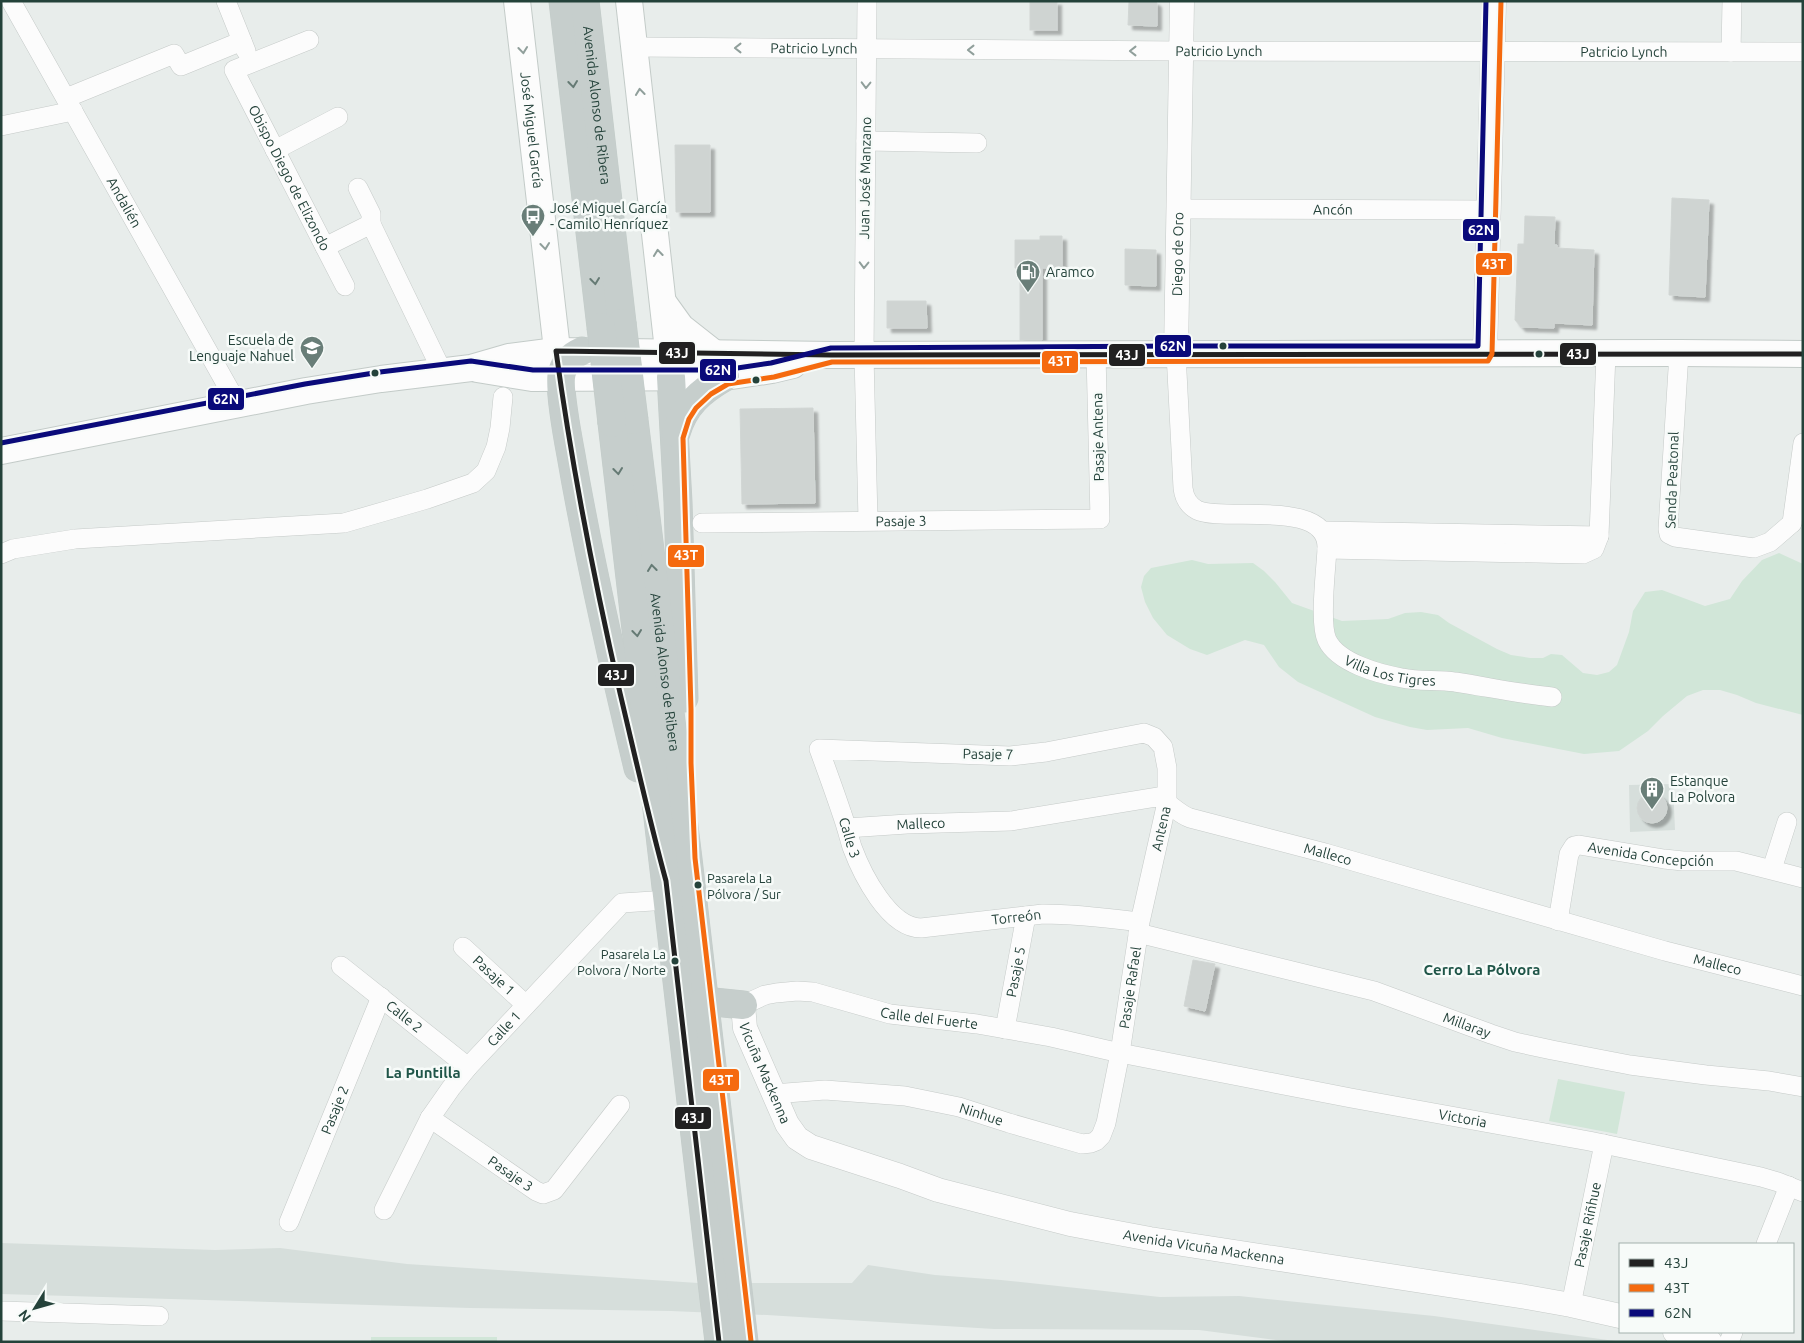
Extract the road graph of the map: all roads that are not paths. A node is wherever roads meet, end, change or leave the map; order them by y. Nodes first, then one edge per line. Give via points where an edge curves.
1 (11, 1) edge
2 (226, 1) edge
3 (517, 1) edge
4 (563, 1) edge
5 (585, 1) edge
6 (629, 1) edge
7 (867, 1) edge
8 (1182, 1) edge
9 (1494, 1) edge
10 (1732, 1) edge
11 (309, 40) dead end
12 (242, 41) junction
13 (635, 47) junction
14 (866, 49) junction
15 (1182, 52) junction
16 (1492, 52) junction
17 (1731, 52) junction
18 (1803, 52) edge
19 (242, 67) junction
20 (70, 104) junction
21 (338, 118) dead end
22 (1, 126) edge
23 (866, 142) junction
24 (977, 143) dead end
25 (275, 150) junction
26 (358, 188) dead end
27 (1178, 209) junction
28 (1489, 210) junction
29 (372, 224) junction
30 (325, 247) junction
31 (345, 286) dead end
32 (663, 302) junction
33 (611, 325) junction
34 (569, 351) junction
35 (1176, 353) junction
36 (1606, 353) junction
37 (1679, 353) junction
38 (1096, 354) junction
39 (1485, 354) junction
40 (1803, 354) edge
41 (864, 355) junction
42 (720, 365) junction
43 (471, 368) junction
44 (661, 369) junction
45 (442, 371) junction
46 (561, 378) junction
47 (503, 397) dead end
48 (238, 405) junction
49 (623, 421) junction
50 (675, 437) junction
51 (1803, 443) edge
52 (1, 451) edge
53 (1100, 519) joint
54 (868, 520) junction
55 (702, 523) dead end
56 (1798, 525) edge
57 (1325, 540) junction
58 (1, 554) edge
59 (1552, 697) dead end
60 (1154, 737) joint
61 (820, 749) joint
62 (1167, 802) junction
63 (1787, 822) dead end
64 (847, 828) junction
65 (688, 859) junction
66 (1772, 869) junction
67 (1803, 878) edge
68 (667, 890) junction
69 (1026, 916) junction
70 (897, 918) joint
71 (1558, 921) junction
72 (1139, 928) junction
73 (463, 947) dead end
74 (341, 966) dead end
75 (1803, 986) edge
76 (381, 997) junction
77 (704, 1001) junction
78 (526, 1005) junction
79 (743, 1005) junction
80 (1005, 1029) junction
81 (1120, 1052) junction
82 (468, 1066) junction
83 (1803, 1087) edge
84 (773, 1094) junction
85 (620, 1105) dead end
86 (430, 1118) junction
87 (797, 1138) joint
88 (1604, 1144) junction
89 (1796, 1189) edge
90 (384, 1210) dead end
91 (289, 1222) dead end
92 (1767, 1243) edge
93 (720, 1245) junction
94 (1571, 1305) junction
95 (1, 1311) edge
96 (159, 1316) dead end
97 (1619, 1316) edge
98 (1678, 1333) edge
99 (731, 1335) edge
100 (1710, 1342) edge

1 - 20 street, Andalién
2 - 12 street, Obispo Diego de Elizondo
3 -> 34 main road, José Miguel García
4 -> 33 highway, Avenida Alonso de Ribera
5 - 33 highway, Avenida Alonso de Ribera
6 - 13 main road
7 - 14 street, Juan José Manzano
8 - 15 street, Diego de Oro
9 - 16 street
10 - 17 street
11 - 19 street
12 - 19 street, Obispo Diego de Elizondo
12 - 20 street via 180,66 174,54
14 -> 13 street, Patricio Lynch
32 -> 13 main road
15 -> 14 street, Patricio Lynch
14 -> 23 street, Juan José Manzano
15 - 16 street, Patricio Lynch
15 - 27 street, Diego de Oro
16 - 17 street, Patricio Lynch
16 - 28 street
17 - 18 street, Patricio Lynch
19 - 25 street, Obispo Diego de Elizondo
20 - 22 street
20 - 48 street, Andalién
21 - 25 street
23 - 24 street
23 -> 41 street, Juan José Manzano
25 - 30 street, Obispo Diego de Elizondo
26 - 29 street via 371,214
27 - 28 street, Ancón
27 - 35 street, Diego de Oro
28 - 39 street
29 - 30 street
29 - 45 street
30 - 31 street, Obispo Diego de Elizondo
32 - 42 main road via 681,327
32 - 44 main road
33 - 49 highway, Avenida Alonso de Ribera, bridge
34 - 43 main road via 509,357
34 - 44 main road
34 - 46 highway
35 - 38 main road
35 - 39 main road
35 - 57 street, Diego de Oro via 1182,488 1190,504 1204,512 1256,513 1310,523
36 - 37 main road
36 - 39 main road
36 - 57 street via 1599,536 1594,549 1583,554
37 - 40 main road
37 - 56 street, Senda Peatonal via 1669,534 1754,548
38 - 41 main road
38 - 53 street, Pasaje Antena
41 - 42 main road via 831,355 772,370
41 - 54 street, Juan José Manzano
42 - 44 main road
42 - 50 highway via 707,388 690,403
43 - 45 main road
43 - 46 main road via 525,377
44 - 46 main road
44 - 50 highway
45 - 48 main road
46 - 68 highway via 568,439 592,569
47 - 58 street via 496,447 486,471 473,483 427,499 344,523 75,539 13,549
48 - 52 main road
65 -> 49 highway, Avenida Alonso de Ribera
49 -> 68 highway, Avenida Alonso de Ribera
50 - 65 highway
51 - 56 street
53 - 54 street, Pasaje 3
54 - 55 street, Pasaje 3
57 - 59 street, Villa Los Tigres via 1323,625 1336,654 1356,665 1403,679 1443,680
60 - 61 street, Pasaje 7 via 1144,733 1010,756
60 - 62 street, Antena via 1163,747
61 - 64 street, Calle 3
62 - 64 street, Malleco via 1148,797 1011,821
62 - 71 street, Malleco via 1190,818
62 - 72 street, Antena
63 - 66 street
64 - 70 street, Calle 3 via 871,886
65 - 77 highway, Avenida Alonso de Ribera
66 - 67 street, Avenida Concepción
66 - 71 street, Avenida Concepción via 1736,861 1683,861 1574,846 1569,854
68 - 78 street, Calle 1 via 622,903
68 - 93 highway, Avenida Alonso de Ribera
69 - 70 street, Torreón via 914,928
69 - 72 street, Torreón via 1090,915
69 - 80 street, Pasaje 5
71 - 75 street, Malleco
72 - 81 street, Pasaje Rafael
72 - 83 street, Millaray via 1374,991 1516,1042 1630,1066
73 - 78 street, Pasaje 1
74 - 76 street, Calle 2
76 - 82 street, Calle 2
76 - 91 street, Pasaje 2
77 - 79 highway
77 - 93 highway, Avenida Alonso de Ribera
78 - 82 street, Calle 1
79 - 80 street, Calle del Fuerte via 765,995 797,990 890,1014
79 - 84 street, Vicuña Mackenna via 746,1028
80 - 81 street, Calle del Fuerte
81 - 84 street, Ninhue via 1104,1131 1096,1141 1087,1144 959,1107 905,1096 825,1090
81 - 88 street, Victoria
82 - 86 street, Calle 1
84 - 87 street, Vicuña Mackenna
85 - 86 street, Pasaje 3 via 554,1190 543,1194
86 - 90 street, Calle 1
87 - 94 street, Avenida Vicuña Mackenna via 811,1147 938,1190 1070,1224
88 - 89 street, Victoria via 1761,1177
88 - 94 street, Pasaje Riñhue
89 - 92 street
93 - 99 highway, Avenida Alonso de Ribera
94 - 97 street, Avenida Vicuña Mackenna
95 - 96 street
98 - 100 street

